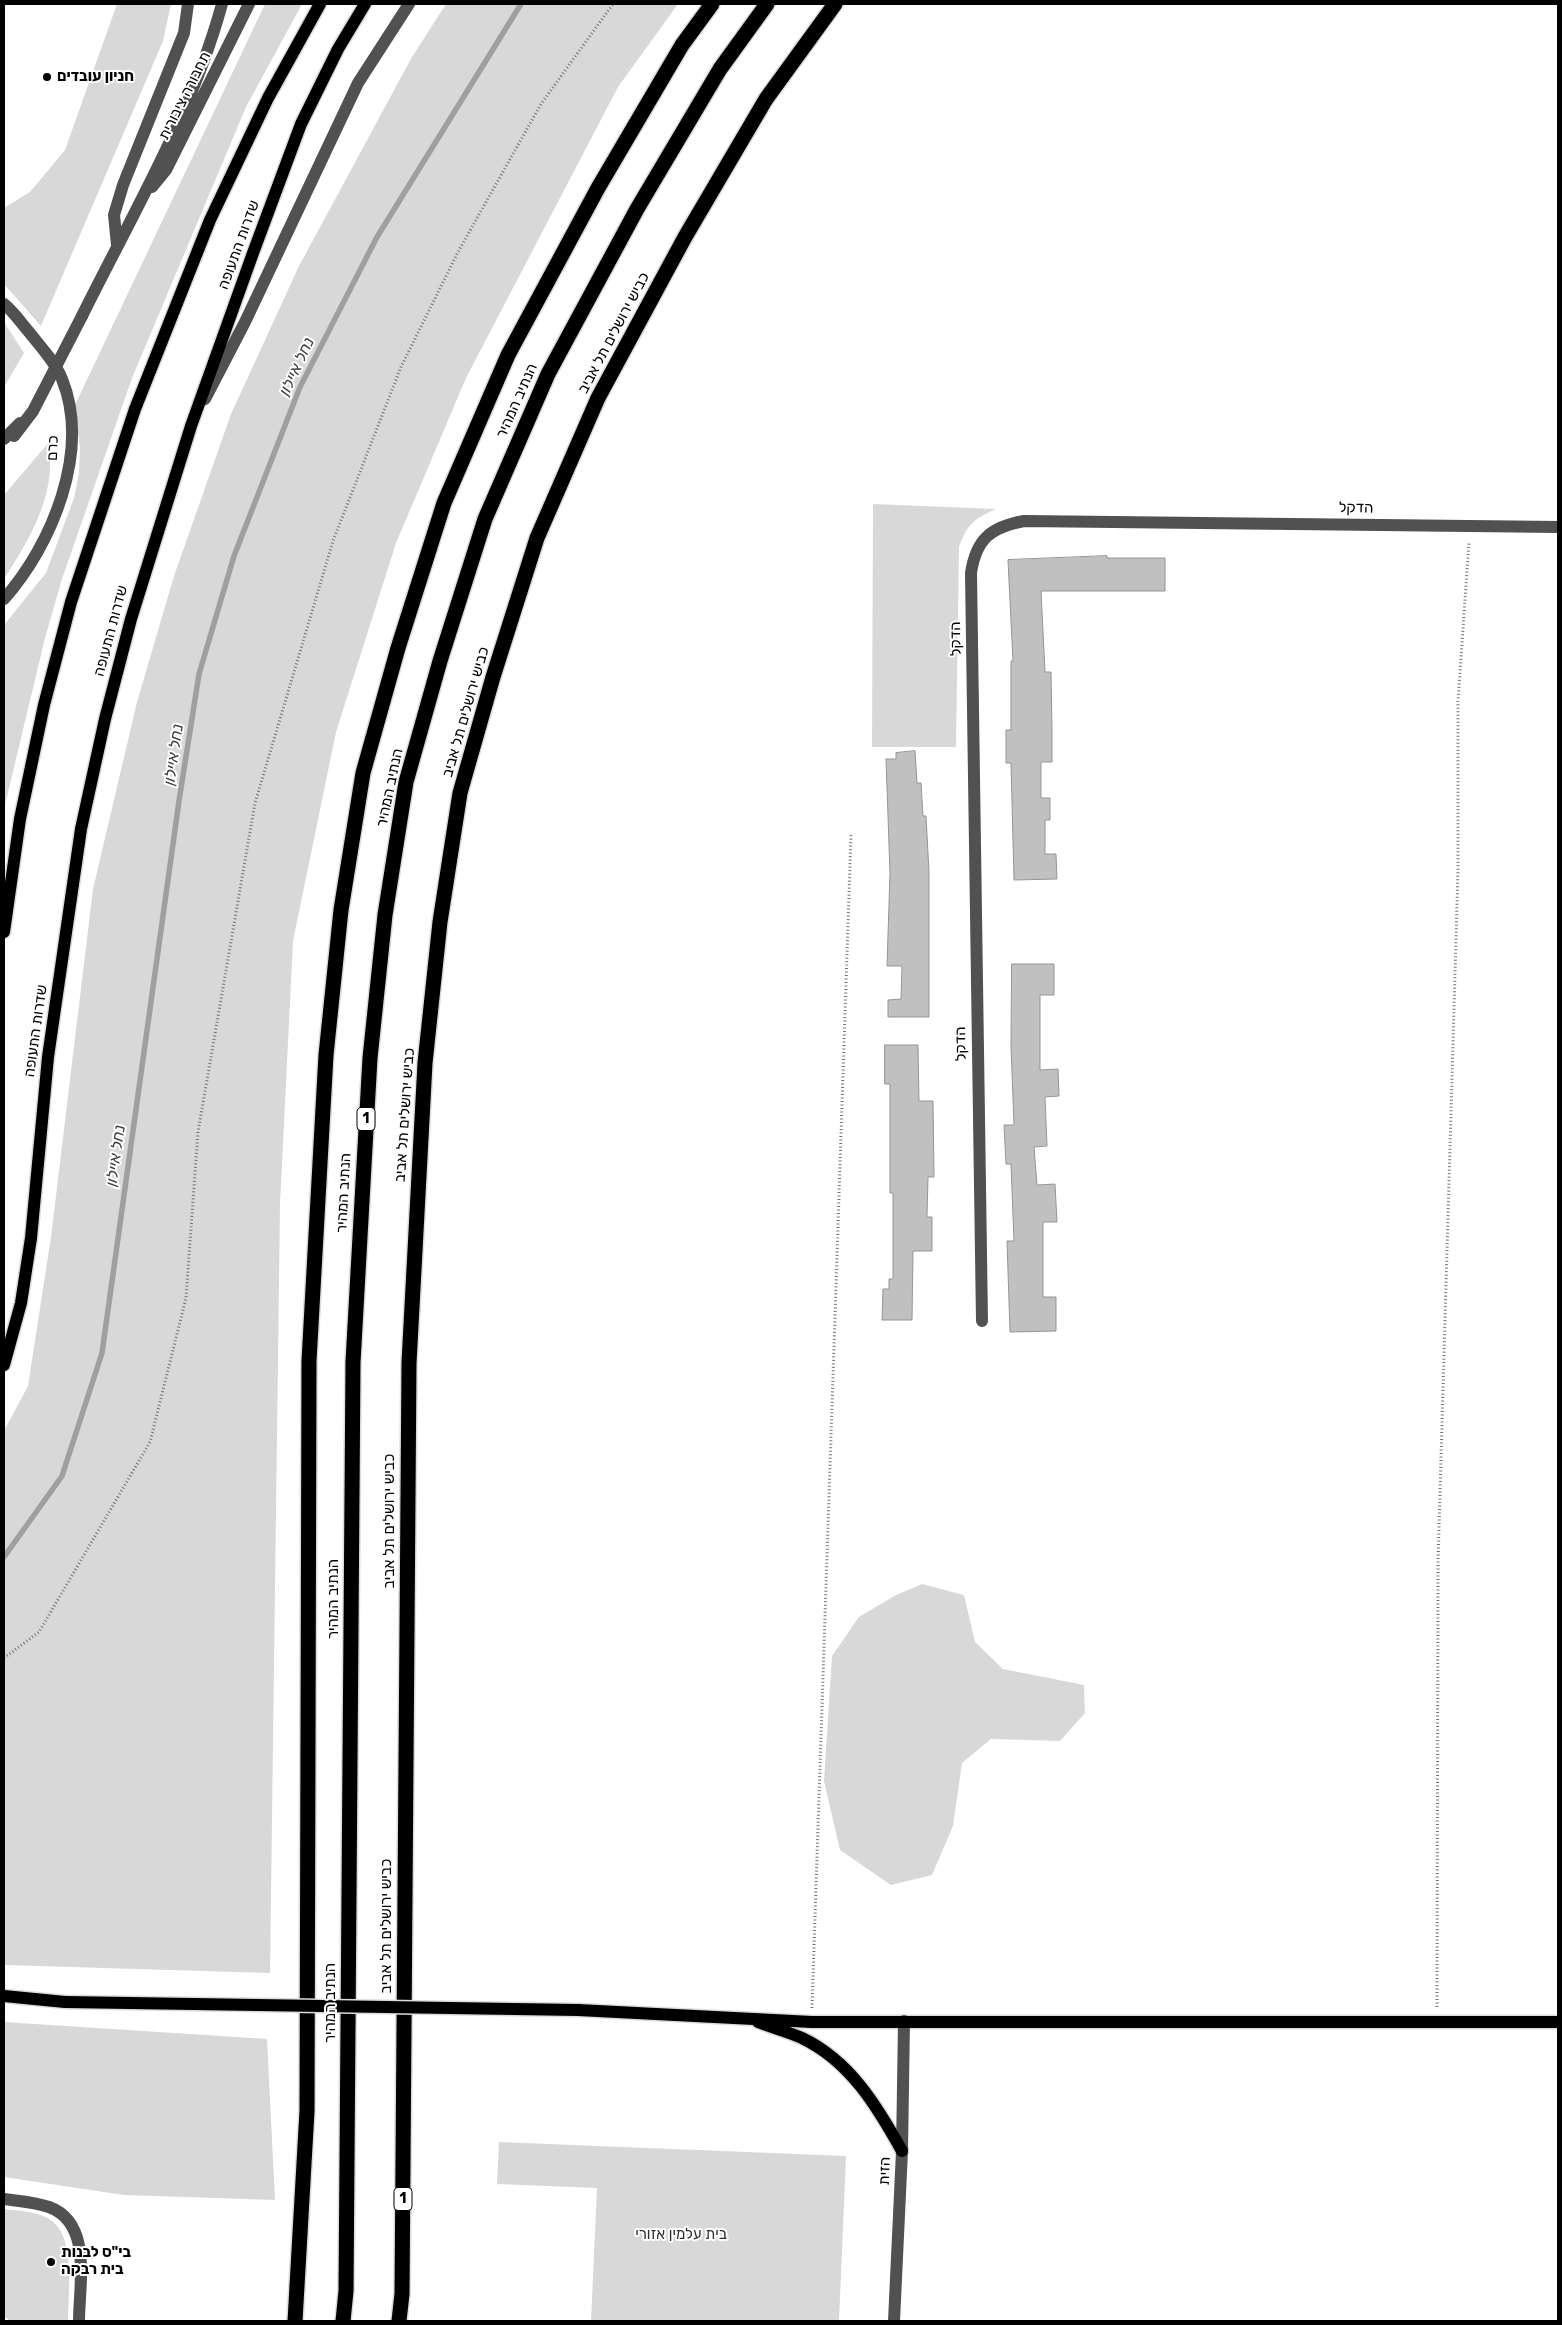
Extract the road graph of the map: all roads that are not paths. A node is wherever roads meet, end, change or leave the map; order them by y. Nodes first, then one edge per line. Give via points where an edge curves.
1 (188, 4) edge
2 (222, 4) edge
3 (249, 4) edge
4 (320, 4) edge
5 (365, 4) edge
6 (409, 4) edge
7 (712, 4) edge
8 (767, 4) edge
9 (835, 4) edge
10 (142, 198) junction
11 (117, 245) junction
12 (4, 304) edge
13 (191, 426) junction
14 (10, 435) edge
15 (4, 449) edge
16 (1558, 527) edge
17 (4, 599) edge
18 (4, 932) edge
19 (982, 1321) dead end
20 (4, 1365) edge
21 (4, 1996) edge
22 (746, 2018) junction
23 (904, 2021) junction
24 (1558, 2022) edge
25 (902, 2151) junction
26 (4, 2199) edge
27 (79, 2321) edge
28 (295, 2321) edge
29 (343, 2321) edge
30 (399, 2321) edge
31 (894, 2321) edge

1 - 11 street via 184,33 118,200 114,215
2 - 10 street via 214,34 188,98
3 - 10 street, תחבורה ציבורית via 166,170
4 - 18 main road via 268,98 210,220 135,409 71,602 44,705 20,819
5 - 13 main road, שדרות התעופה via 338,49 301,124
6 - 13 street via 358,83 245,322
7 - 28 highway via 682,45 598,188 508,355 444,504 398,648 363,773 341,910 326,1055 309,1351 307,2111
8 - 29 highway, הנתיב המהיר / 1 via 720,69 637,209 548,374 485,519 406,782 385,915 370,1058 353,1362 346,2291
9 - 30 highway, כביש ירושלים תל אביב / 1 via 766,99 685,236 598,398 538,538 460,794 440,922 425,1063 409,1363 402,2294
10 - 11 street
11 - 14 street, bridge via 33,411
12 - 17 street, כרם via 62,379 71,421 68,469 55,519 38,552
13 - 20 main road, שדרות התעופה via 131,619 81,829 48,1057 31,1238 21,1303
14 - 15 street
16 - 19 street, הדקל via 1024,521 1004,525 981,543 971,573
21 - 22 main road, bridge via 65,2002 578,2010
22 - 23 main road via 812,2022
22 - 25 main road via 802,2038 846,2069 864,2089
23 - 24 main road
23 - 25 street, הזית
25 - 31 street, הזית
26 - 27 street via 50,2208 71,2224 80,2254

